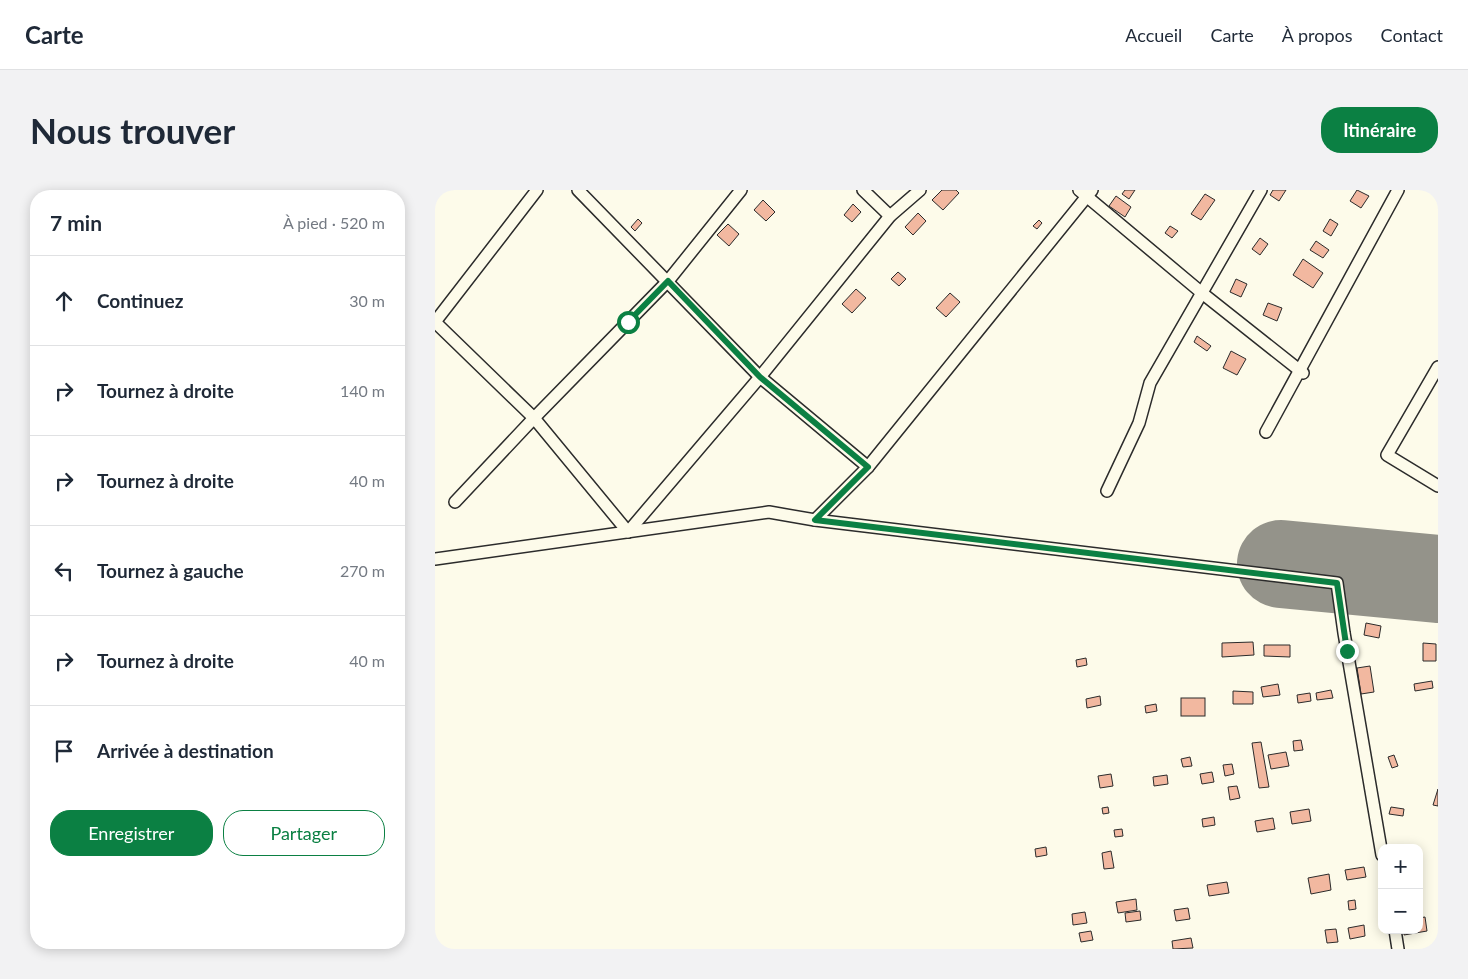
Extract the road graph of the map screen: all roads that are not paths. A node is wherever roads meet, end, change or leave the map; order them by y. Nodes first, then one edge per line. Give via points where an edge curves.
1 (537, 190) edge
2 (578, 190) edge
3 (741, 190) edge
4 (863, 190) edge
5 (921, 190) edge
6 (1261, 190) edge
7 (1403, 191) edge
8 (1086, 192) edge
9 (890, 216) junction
10 (668, 281) junction
11 (1201, 293) junction
12 (435, 322) edge
13 (1438, 367) edge
14 (1301, 372) junction
15 (760, 377) junction
16 (534, 418) junction
17 (1265, 432) dead end
18 (868, 467) junction
19 (1438, 486) edge
20 (1107, 491) dead end
21 (455, 502) dead end
22 (815, 520) junction
23 (628, 532) junction
24 (435, 559) edge
25 (1380, 844) edge
26 (1396, 934) edge
27 (1398, 949) edge

1 - 12 street
2 - 10 street
3 - 10 street
4 - 9 street
5 - 9 street
6 - 11 street
7 - 14 street
8 - 11 street
8 - 18 street
9 - 15 street
10 - 15 street
10 - 16 street
11 - 14 street
11 - 20 street via 1150,383 1139,423
12 - 16 street
13 - 19 street via 1387,455
14 - 17 street
15 - 18 street
15 - 23 street
16 - 21 street
16 - 23 street
18 - 22 street
22 - 23 street via 769,512
22 - 25 street via 1337,583
23 - 24 street
26 - 27 street

